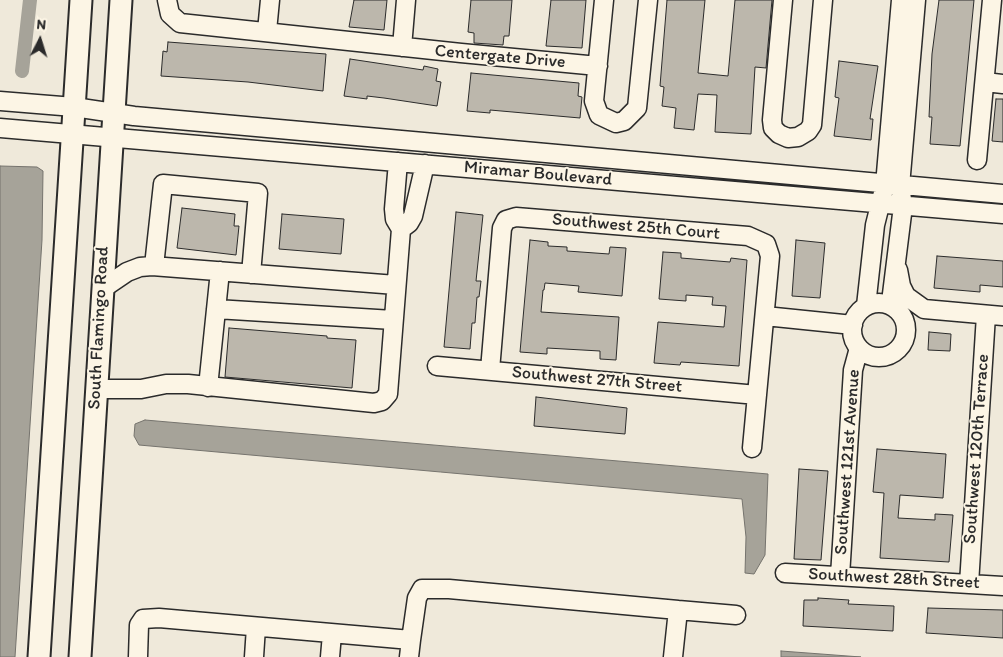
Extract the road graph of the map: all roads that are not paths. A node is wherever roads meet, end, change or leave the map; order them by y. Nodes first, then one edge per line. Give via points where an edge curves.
1 (81, 0) edge
2 (121, 0) edge
3 (167, 0) edge
4 (270, 0) edge
5 (406, 0) edge
6 (604, 0) edge
7 (648, 0) edge
8 (783, 0) edge
9 (824, 0) edge
10 (901, 0) edge
11 (916, 0) edge
12 (992, 0) edge
13 (267, 31) junction
14 (905, 41) junction
15 (996, 44) edge
16 (402, 47) junction
17 (598, 66) junction
18 (985, 82) junction
19 (1003, 84) edge
20 (0, 101) edge
21 (74, 107) junction
22 (112, 114) junction
23 (0, 128) edge
24 (72, 135) junction
25 (111, 136) junction
26 (418, 142) junction
27 (977, 160) dead end
28 (398, 162) junction
29 (420, 164) junction
30 (892, 185) junction
31 (1003, 194) edge
32 (880, 203) junction
33 (903, 206) junction
34 (1003, 214) edge
35 (401, 230) junction
36 (898, 263) junction
37 (154, 266) junction
38 (220, 271) junction
39 (251, 274) junction
40 (396, 285) junction
41 (102, 289) junction
42 (866, 306) junction
43 (216, 309) junction
44 (924, 310) junction
45 (898, 312) junction
46 (995, 315) edge
47 (765, 316) junction
48 (393, 320) junction
49 (852, 325) junction
50 (859, 348) junction
51 (437, 366) dead end
52 (490, 370) junction
53 (208, 387) junction
54 (96, 388) junction
55 (757, 395) junction
56 (752, 448) dead end
57 (784, 573) dead end
58 (840, 576) junction
59 (969, 584) junction
60 (1003, 586) edge
61 (678, 610) junction
62 (736, 615) dead end
63 (256, 627) junction
64 (332, 634) junction
65 (410, 649) edge
66 (40, 657) edge
67 (80, 657) edge
68 (138, 657) edge
69 (254, 657) edge
70 (330, 657) edge
71 (673, 657) edge

1 - 21 main road
2 - 22 main road, South Flamingo Road
3 - 13 street, Centergate Drive via 170,14 180,23
4 - 13 street
5 - 16 street
6 - 17 street
7 - 17 street via 638,108 624,121 616,123 599,115 594,101
8 - 9 street via 772,120 773,128 788,138 808,131 812,124
10 - 14 street
11 - 14 street
12 - 15 street
13 - 16 street, Centergate Drive
14 - 30 street
15 - 18 street
16 - 17 street, Centergate Drive
18 - 19 street
18 - 27 street
20 - 21 street, Miramar Boulevard
21 - 22 street, Miramar Boulevard
21 - 24 main road
22 - 25 main road, South Flamingo Road
22 - 26 street, Miramar Boulevard
23 - 24 street, Miramar Boulevard
24 - 25 street, Miramar Boulevard
24 - 66 main road
25 - 28 street, Miramar Boulevard
25 - 41 main road, South Flamingo Road
26 - 29 street
26 - 30 street, Miramar Boulevard
28 - 29 street, Miramar Boulevard
28 - 35 street via 394,209
29 - 32 street, Miramar Boulevard
29 - 35 street via 413,216
30 - 31 street, Miramar Boulevard
30 - 32 street
30 - 33 street
32 - 33 street, Miramar Boulevard
32 - 42 street
33 - 34 street, Miramar Boulevard
33 - 36 street
35 - 40 street
36 - 44 street via 901,286 906,296
36 - 45 street via 892,294
37 - 38 street
37 - 39 street via 163,184 258,193
37 - 41 street via 127,272
38 - 39 street
38 - 43 street
39 - 40 street
40 - 48 street
41 - 54 main road, South Flamingo Road
42 - 45 street via 884,303
42 - 49 street
43 - 48 street
43 - 53 street
44 - 45 street
44 - 46 street
45 - 50 street via 906,335 898,350 882,357
46 - 59 street, Southwest 120th Terrace
47 - 49 street
47 - 52 street, Southwest 25th Court via 770,256 766,244 748,236 516,217 506,220 502,228
47 - 55 street
48 - 53 street via 388,394 382,401 374,403
49 - 50 street via 854,341
50 - 58 street, Southwest 121st Avenue via 853,370
51 - 52 street, Southwest 27th Street
52 - 55 street, Southwest 27th Street
53 - 54 street via 176,384 141,389
54 - 67 main road, South Flamingo Road
55 - 56 street
57 - 58 street, Southwest 28th Street
58 - 59 street, Southwest 28th Street
59 - 60 street, Southwest 28th Street
61 - 62 street
61 - 65 street via 422,589 417,598
61 - 71 street
63 - 64 street
63 - 68 street via 143,619 139,625
63 - 69 street
64 - 65 street
64 - 70 street

